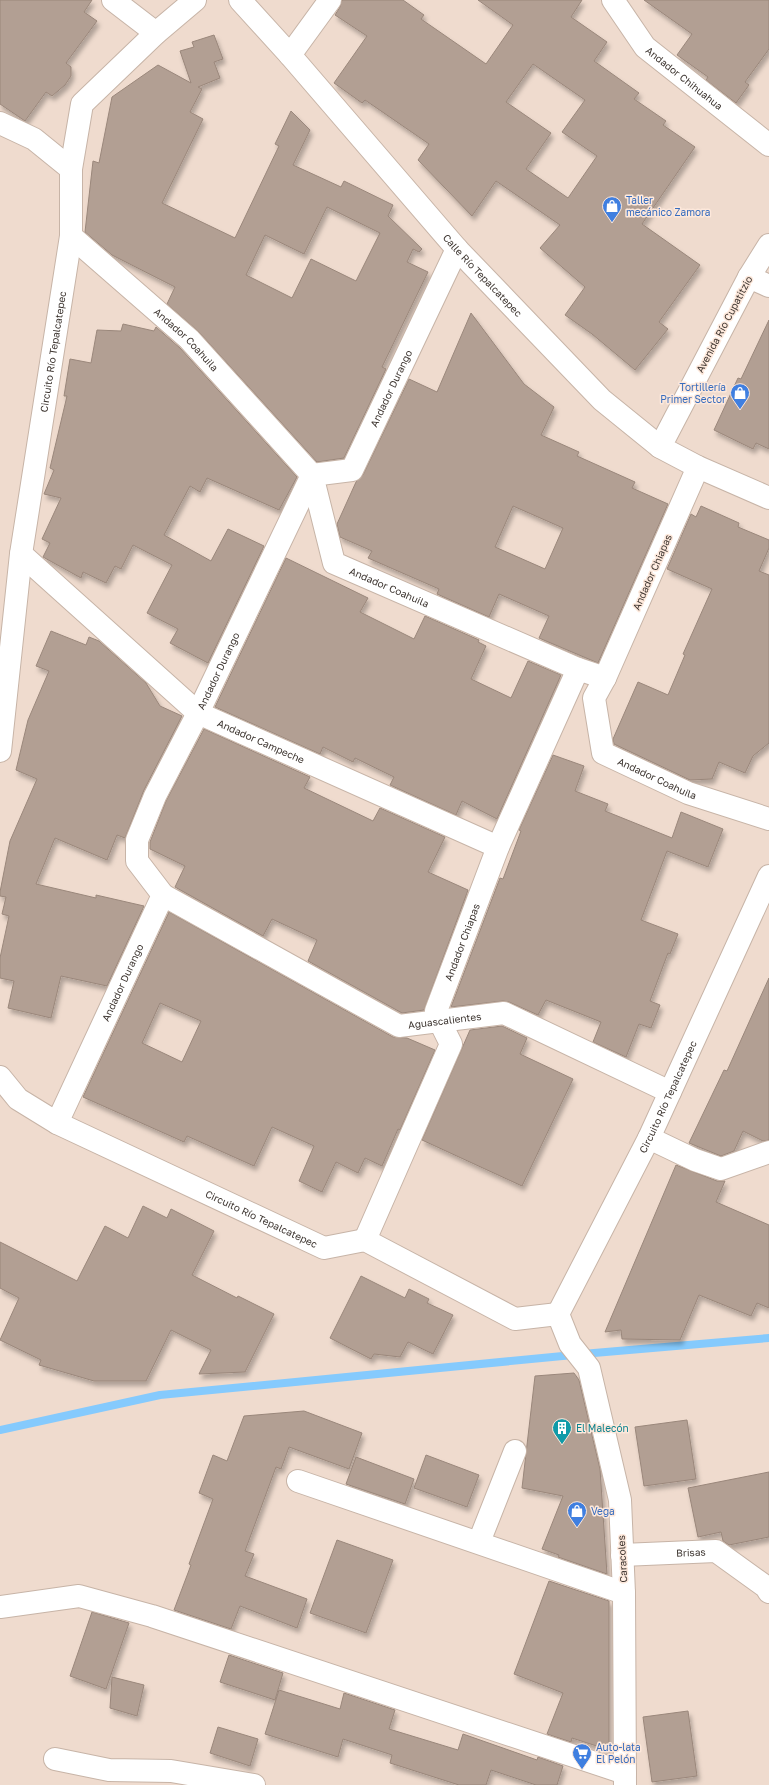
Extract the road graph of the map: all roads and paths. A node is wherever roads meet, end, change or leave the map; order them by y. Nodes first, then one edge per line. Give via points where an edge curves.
1 (113, 0) edge
2 (195, 0) edge
3 (240, 0) edge
4 (330, 0) edge
5 (613, 0) edge
6 (156, 33) junction
7 (290, 55) junction
8 (0, 123) edge
9 (769, 145) edge
10 (71, 169) junction
11 (71, 236) junction
12 (769, 245) edge
13 (458, 249) junction
14 (748, 277) junction
15 (769, 286) edge
16 (660, 447) junction
17 (698, 467) junction
18 (312, 475) junction
19 (769, 498) edge
20 (21, 554) junction
21 (578, 669) junction
22 (605, 678) junction
23 (198, 713) junction
24 (0, 751) edge
25 (769, 819) edge
26 (498, 847) junction
27 (769, 876) edge
28 (163, 895) junction
29 (439, 1020) junction
30 (0, 1077) edge
31 (670, 1092) junction
32 (57, 1123) junction
33 (649, 1138) junction
34 (769, 1152) edge
35 (365, 1240) junction
36 (558, 1314) junction
37 (515, 1451) dead end
38 (298, 1481) dead end
39 (479, 1542) junction
40 (622, 1554) junction
41 (768, 1588) edge
42 (624, 1593) junction
43 (0, 1607) edge
44 (55, 1759) dead end
45 (625, 1779) edge
46 (254, 1785) edge

1 - 6 street
2 - 6 street, Circuito Río Tepalcatepec
3 - 7 street, Calle Río Tepalcatepec
4 - 7 street
5 - 9 street, Andador Chihuahua via 645,47
6 - 10 street, Circuito Río Tepalcatepec via 82,104
7 - 13 street, Calle Río Tepalcatepec
8 - 10 street via 34,139
10 - 11 street, Circuito Río Tepalcatepec
11 - 18 street, Andador Coahuila via 189,339
11 - 20 street, Circuito Río Tepalcatepec
12 - 14 street, Avenida Río Cupatitzio
13 - 16 street, Calle Río Tepalcatepec via 602,400
13 - 18 street, Andador Durango via 352,470
14 - 15 street
14 - 16 street, Avenida Río Cupatitzio
16 - 17 street, Calle Río Tepalcatepec
17 - 19 street, Calle Río Tepalcatepec
17 - 22 street, Andador Chiapas
18 - 21 street, Andador Coahuila via 334,563
18 - 23 street, Andador Durango
20 - 23 street, Andador Campeche
20 - 24 street, Circuito Río Tepalcatepec
21 - 22 street, Andador Coahuila
21 - 26 street, Andador Chiapas
22 - 25 street, Andador Coahuila via 594,698 603,753 688,793
23 - 26 street, Andador Campeche
23 - 28 street, Andador Durango via 155,796 137,840 137,861
26 - 29 street, Andador Chiapas via 436,1011
27 - 31 street, Circuito Río Tepalcatepec
28 - 29 street, Aguascalientes via 399,1026
28 - 32 street, Andador Durango
29 - 31 street, Aguascalientes via 504,1013
29 - 35 street, Andador Chiapas via 451,1044
30 - 32 street, Circuito Río Tepalcatepec via 18,1099
31 - 33 street, Circuito Río Tepalcatepec
32 - 35 street, Circuito Río Tepalcatepec via 324,1248
33 - 34 street via 695,1160 721,1169
33 - 36 street, Circuito Río Tepalcatepec
35 - 36 street via 516,1319
36 - 40 street, Caracoles via 570,1344 589,1368 620,1500
37 - 39 street
38 - 39 street
39 - 42 street
40 - 41 street, Brisas via 716,1551
40 - 42 street, Caracoles
42 - 45 street, Caracoles
43 - 45 street via 79,1596 152,1616
44 - 46 street via 109,1770 171,1771

